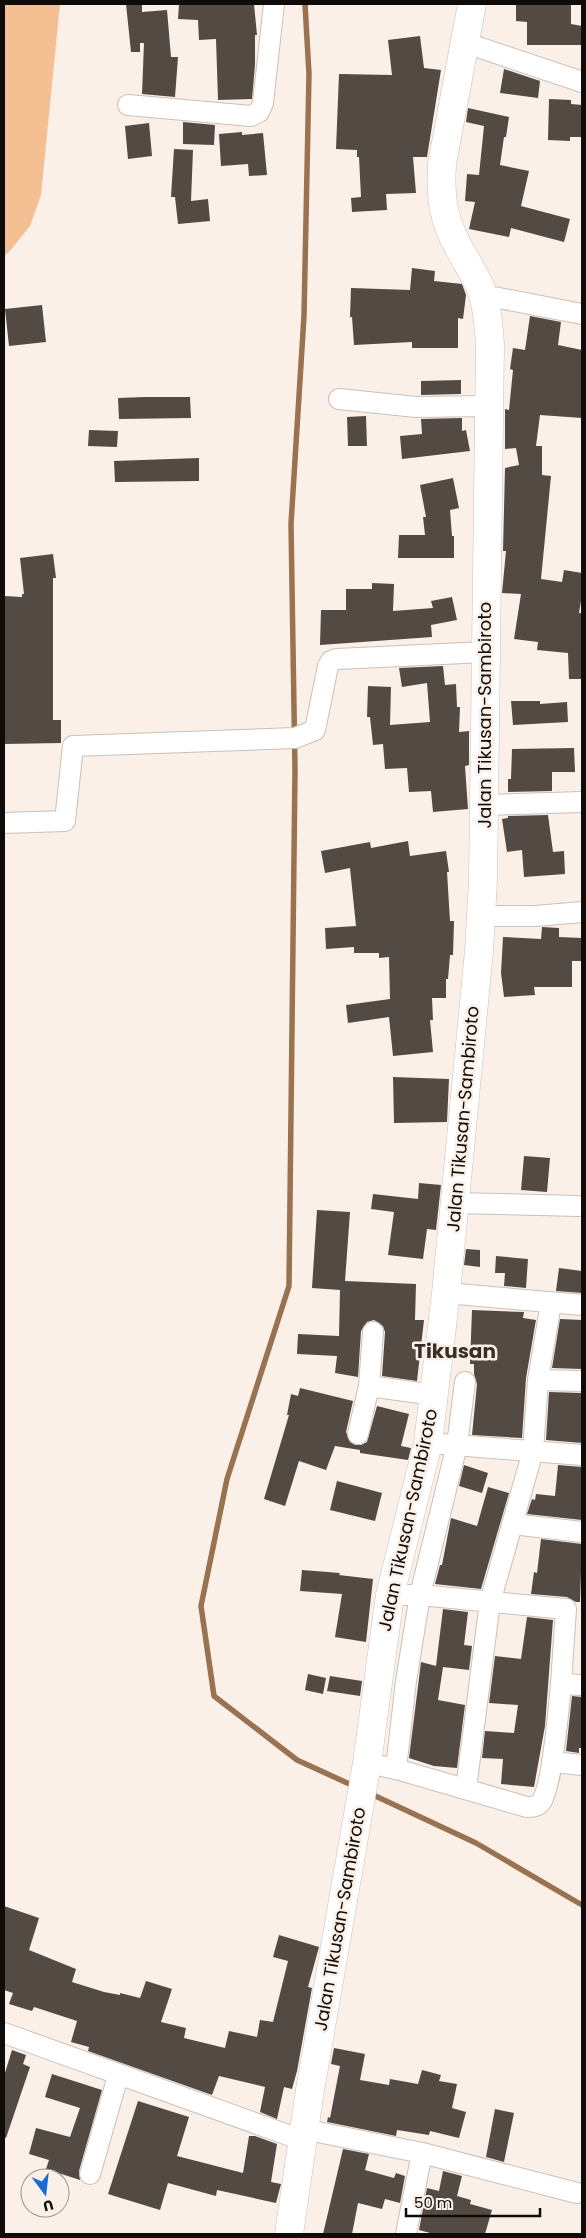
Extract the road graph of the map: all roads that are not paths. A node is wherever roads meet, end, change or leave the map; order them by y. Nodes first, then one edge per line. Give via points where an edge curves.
1 (274, 4) edge
2 (472, 4) edge
3 (466, 43) junction
4 (582, 82) edge
5 (128, 105) dead end
6 (483, 295) junction
7 (582, 314) edge
8 (339, 399) dead end
9 (489, 406) junction
10 (486, 652) junction
11 (582, 802) edge
12 (486, 804) junction
13 (4, 823) edge
14 (582, 912) edge
15 (481, 916) junction
16 (456, 1203) junction
17 (579, 1206) dead end
18 (446, 1293) junction
19 (551, 1303) junction
20 (582, 1305) edge
21 (373, 1332) dead end
22 (538, 1380) junction
23 (465, 1382) dead end
24 (582, 1382) edge
25 (369, 1386) junction
26 (434, 1395) junction
27 (358, 1434) dead end
28 (428, 1443) junction
29 (457, 1445) junction
30 (533, 1451) junction
31 (582, 1456) edge
32 (512, 1524) junction
33 (582, 1532) edge
34 (390, 1595) junction
35 (420, 1595) junction
36 (490, 1602) junction
37 (574, 1610) edge
38 (561, 1684) junction
39 (582, 1685) edge
40 (552, 1762) junction
41 (367, 1765) junction
42 (582, 1765) edge
43 (396, 1769) junction
44 (466, 1789) junction
45 (4, 2034) edge
46 (118, 2076) junction
47 (302, 2135) junction
48 (422, 2153) junction
49 (90, 2174) dead end
50 (577, 2193) dead end
51 (289, 2234) edge
52 (406, 2234) edge

1 - 5 street via 263,103 259,112 251,116
2 - 3 street, Jalan Tikusan-Sambiroto
3 - 4 street
3 - 6 street, Jalan Tikusan-Sambiroto via 440,186 450,232
6 - 7 street
6 - 9 street, Jalan Tikusan-Sambiroto via 490,345
8 - 9 street via 416,407
9 - 10 street, Jalan Tikusan-Sambiroto
10 - 12 street, Jalan Tikusan-Sambiroto
10 - 13 street via 331,661 315,730 295,738 73,746 65,820
11 - 12 street
12 - 15 street, Jalan Tikusan-Sambiroto
14 - 15 street
15 - 16 street, Jalan Tikusan-Sambiroto
16 - 17 street
16 - 18 street, Jalan Tikusan-Sambiroto
18 - 19 street
18 - 26 street, Jalan Tikusan-Sambiroto
19 - 20 street
19 - 22 street
21 - 25 street
22 - 24 street
22 - 30 street
23 - 29 street
25 - 26 street
25 - 27 street
26 - 28 street, Jalan Tikusan-Sambiroto
28 - 29 street
28 - 34 street, Jalan Tikusan-Sambiroto
29 - 30 street
29 - 35 street
30 - 31 street
30 - 32 street
32 - 33 street
32 - 36 street
34 - 35 street
34 - 41 street, Jalan Tikusan-Sambiroto
35 - 36 street
35 - 43 street
36 - 37 street
36 - 44 street
37 - 38 street
38 - 39 street
38 - 40 street
40 - 42 street
40 - 44 street via 544,1797 534,1807
41 - 43 street
41 - 47 street, Jalan Tikusan-Sambiroto
43 - 44 street
45 - 46 street
46 - 47 street
46 - 49 street
47 - 48 street
47 - 51 street, Jalan Tikusan-Sambiroto
48 - 50 street
48 - 52 street

